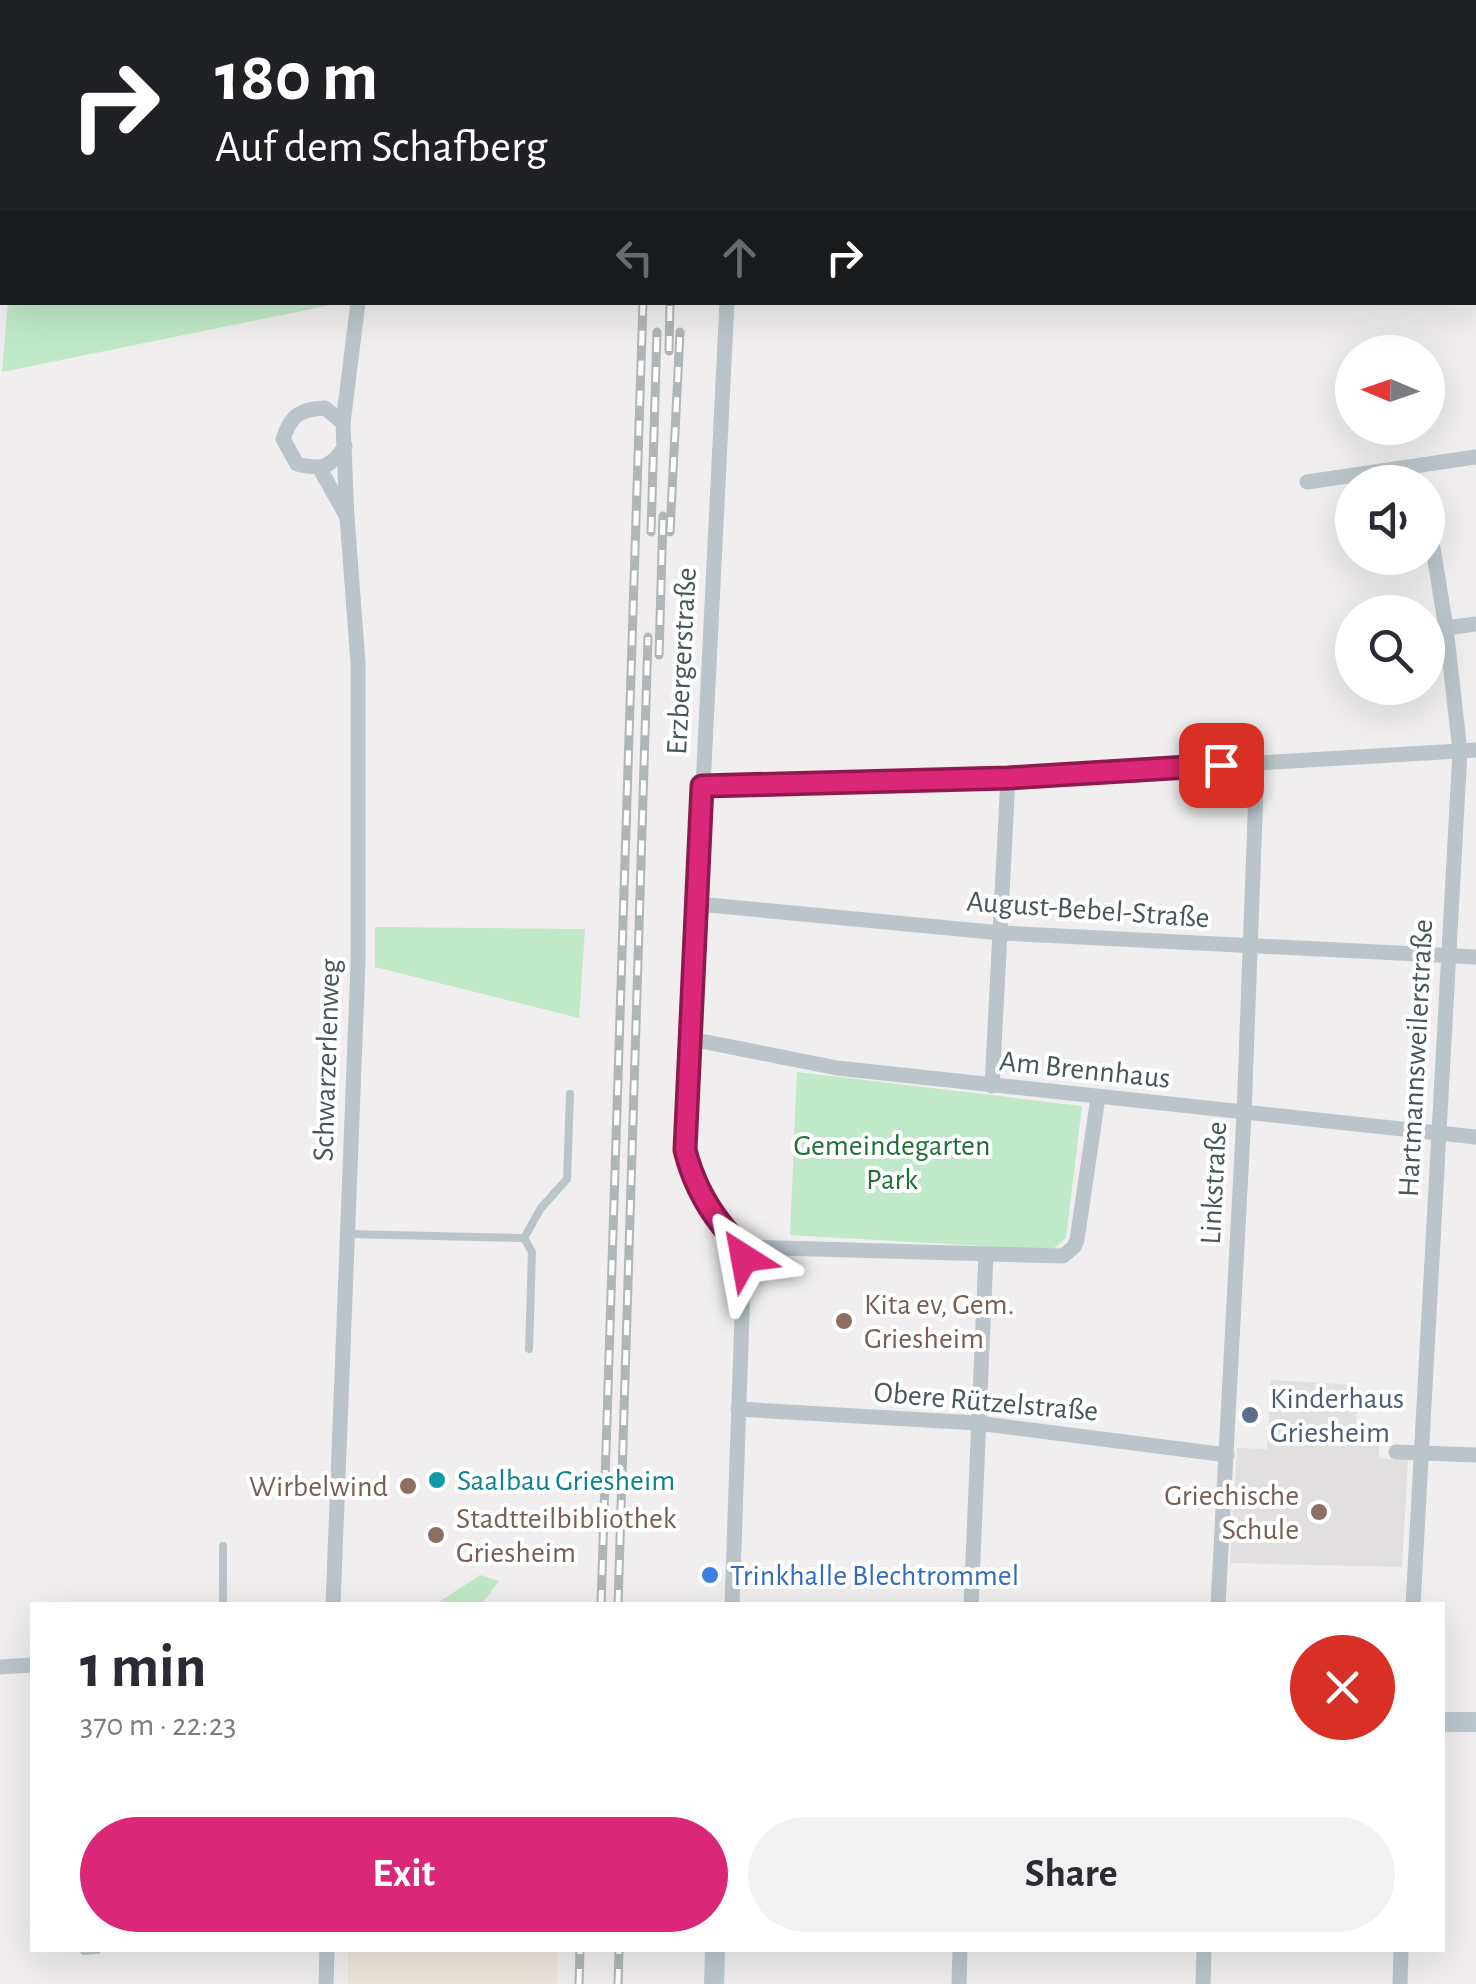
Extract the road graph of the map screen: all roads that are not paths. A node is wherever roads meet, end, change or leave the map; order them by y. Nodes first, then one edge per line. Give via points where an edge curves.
1 (358, 305) edge
2 (727, 305) edge
3 (342, 423) junction
4 (345, 446) junction
5 (1476, 456) edge
6 (1445, 466) edge
7 (320, 470) junction
8 (1335, 480) edge
9 (1308, 482) dead end
10 (347, 517) junction
11 (1437, 575) edge
12 (1476, 624) edge
13 (1446, 628) junction
14 (1468, 750) edge
15 (1257, 763) junction
16 (1008, 778) junction
17 (702, 786) junction
18 (698, 904) junction
19 (1001, 932) junction
20 (1250, 948) junction
21 (1449, 956) junction
22 (1476, 957) edge
23 (691, 1038) junction
24 (992, 1086) junction
25 (570, 1094) dead end
26 (1098, 1097) junction
27 (1244, 1114) junction
28 (1438, 1134) junction
29 (1476, 1138) edge
30 (347, 1234) junction
31 (524, 1238) junction
32 (741, 1247) junction
33 (986, 1254) junction
34 (529, 1350) dead end
35 (738, 1409) junction
36 (977, 1423) junction
37 (1396, 1452) dead end
38 (1421, 1454) junction
39 (1227, 1455) junction
40 (1476, 1456) edge
41 (222, 1546) dead end
42 (222, 1602) edge
43 (333, 1602) edge
44 (732, 1602) edge
45 (972, 1602) edge
46 (1218, 1602) edge
47 (1412, 1602) edge
48 (30, 1665) edge
49 (0, 1667) edge
50 (1445, 1722) edge
51 (1476, 1722) edge
52 (327, 1952) edge
53 (715, 1952) edge
54 (960, 1952) edge
55 (1204, 1952) edge
56 (1401, 1952) edge
57 (326, 1984) edge
58 (714, 1984) edge
59 (959, 1984) edge
60 (1203, 1984) edge
61 (1400, 1984) edge

1 - 3 street, Schwarzerlenweg
2 - 17 street, Erzbergerstraße
3 - 4 street, Schwarzerlenweg
3 - 7 street, Schwarzerlenweg via 325,408 303,409 290,420 283,439 297,464
4 - 7 street
4 - 10 street, Schwarzerlenweg
5 - 6 street
7 - 10 street, Schwarzerlenweg
8 - 9 street
10 - 30 street, Schwarzerlenweg via 358,663 358,964
11 - 13 street, Hartmannsweilerstraße
12 - 13 street
13 - 14 street, Hartmannsweilerstraße
14 - 15 street
14 - 21 street, Hartmannsweilerstraße
15 - 16 street
15 - 20 street, Linkstraße
16 - 17 street
16 - 19 street
17 - 18 street, Erzbergerstraße
18 - 19 street, August-Bebel-Straße
18 - 23 street, Erzbergerstraße
19 - 20 street, August-Bebel-Straße
19 - 24 street
20 - 21 street, August-Bebel-Straße
20 - 27 street, Linkstraße
21 - 22 street, August-Bebel-Straße
21 - 28 street, Hartmannsweilerstraße
23 - 24 street, Am Brennhaus via 837,1068
23 - 32 street, Erzbergerstraße via 685,1150 690,1172
24 - 26 street, Am Brennhaus
25 - 31 lane via 567,1179
26 - 27 street, Am Brennhaus
26 - 33 street via 1074,1247 1055,1258
27 - 28 street, Am Brennhaus
27 - 39 street, Linkstraße
28 - 29 street, Am Brennhaus
28 - 38 street, Hartmannsweilerstraße
30 - 31 lane
30 - 43 street, Schwarzerlenweg
31 - 34 lane via 532,1252
32 - 33 street
32 - 35 street
33 - 36 street
35 - 36 street, Obere Rützelstraße
35 - 44 street
36 - 39 street, Obere Rützelstraße
36 - 45 street
37 - 38 street
38 - 40 street
38 - 47 street, Hartmannsweilerstraße
39 - 46 street, Linkstraße
41 - 42 lane
48 - 49 street
50 - 51 street
52 - 57 street
53 - 58 street
54 - 59 street
55 - 60 street
56 - 61 street

